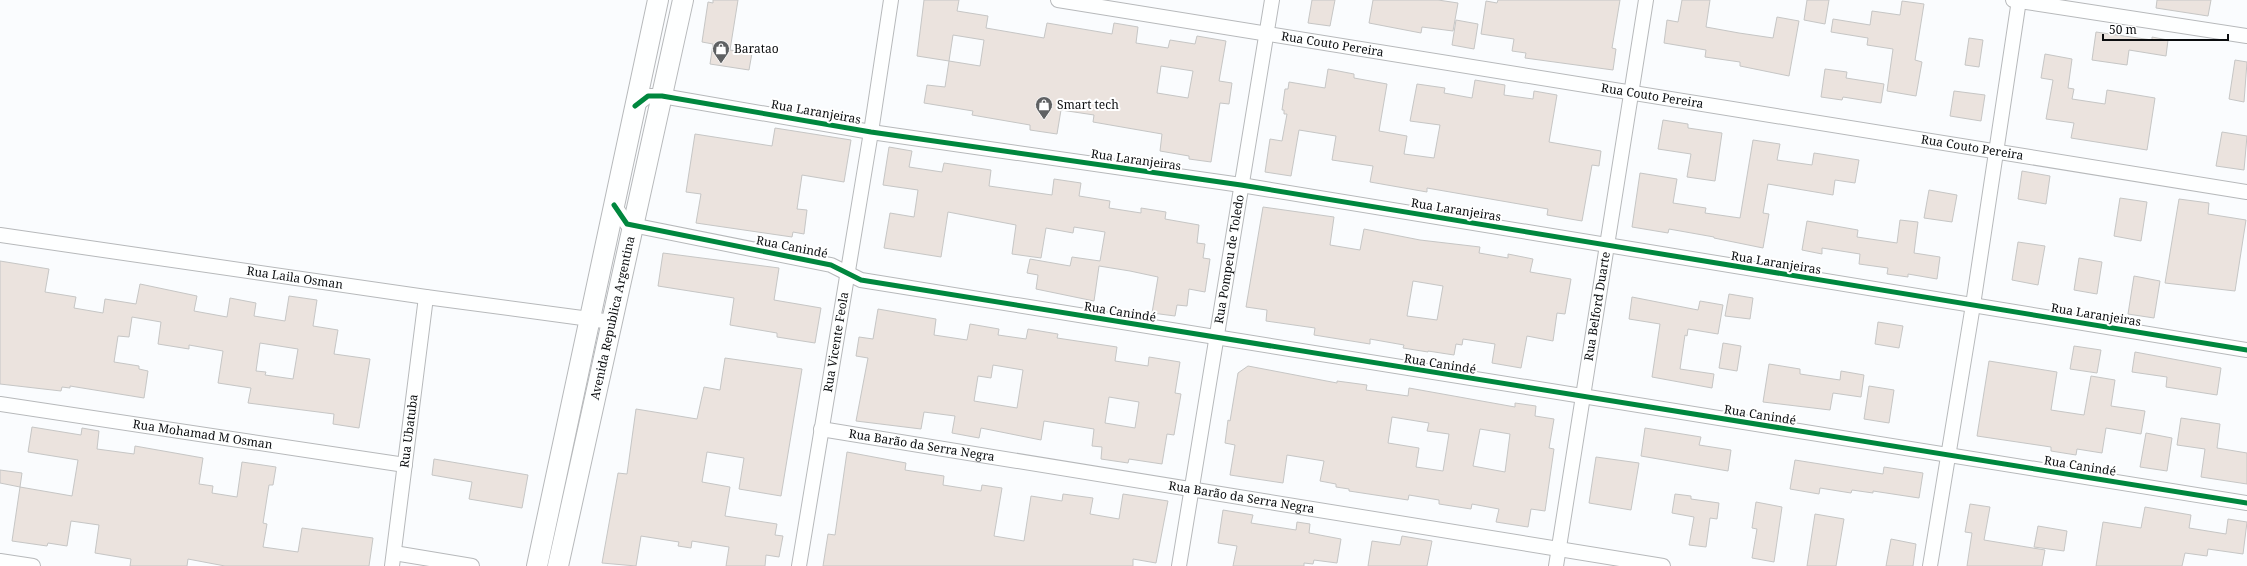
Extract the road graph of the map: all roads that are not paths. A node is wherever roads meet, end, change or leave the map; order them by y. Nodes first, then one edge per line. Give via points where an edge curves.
1 (658, 0) edge
2 (683, 0) edge
3 (891, 0) edge
4 (1058, 0) edge
5 (1272, 0) edge
6 (1646, 0) edge
7 (2017, 0) edge
8 (1266, 34) junction
9 (2247, 36) edge
10 (1631, 93) junction
11 (662, 96) junction
12 (635, 106) junction
13 (871, 132) junction
14 (1996, 151) junction
15 (1242, 185) junction
16 (2247, 192) edge
17 (614, 205) junction
18 (635, 226) junction
19 (0, 235) edge
20 (1607, 245) junction
21 (847, 272) junction
22 (426, 297) junction
23 (1973, 305) junction
24 (590, 318) junction
25 (612, 322) junction
26 (1217, 338) junction
27 (2247, 350) edge
28 (1583, 397) junction
29 (0, 404) edge
30 (821, 429) junction
31 (1948, 455) junction
32 (405, 465) junction
33 (1192, 489) junction
34 (2247, 503) edge
35 (1559, 548) junction
36 (393, 560) edge
37 (0, 561) edge
38 (33, 566) edge
39 (472, 566) edge
40 (537, 566) edge
41 (558, 566) edge
42 (799, 566) edge
43 (1179, 566) edge
44 (1556, 566) edge
45 (1662, 566) edge
46 (1930, 566) edge

1 - 12 main road, Avenida Republica Argentina
2 - 11 main road, Avenida Republica Argentina
3 - 13 street, Rua Vicente Feola
4 - 8 street, Rua Couto Pereira
5 - 8 street, Rua Pompeu de Toledo
6 - 10 street, Rua Belford Duarte
7 - 9 street
7 - 14 street
8 - 10 street, Rua Couto Pereira
8 - 15 street, Rua Pompeu de Toledo
10 - 14 street, Rua Couto Pereira
10 - 20 street, Rua Belford Duarte
11 - 12 street via 648,96
11 - 13 street, Rua Laranjeiras
11 - 18 main road, Avenida Republica Argentina
12 - 17 main road, Avenida Republica Argentina
13 - 15 street, Rua Laranjeiras
13 - 21 street, Rua Vicente Feola
14 - 16 street, Rua Couto Pereira
14 - 23 street
15 - 20 street, Rua Laranjeiras
15 - 26 street, Rua Pompeu de Toledo
17 - 18 street via 624,221
17 - 24 main road, Avenida Republica Argentina
18 - 21 street, Rua Canindé via 831,265
18 - 25 main road, Avenida Republica Argentina
19 - 22 street, Rua Laila Osman
20 - 23 street, Rua Laranjeiras
20 - 28 street, Rua Belford Duarte
21 - 26 street, Rua Canindé via 861,280
21 - 30 street, Rua Vicente Feola
22 - 24 street, Rua Laila Osman
22 - 32 street, Rua Ubatuba
23 - 27 street, Rua Laranjeiras
23 - 31 street
24 - 25 street, Rua Laila Osman
24 - 40 main road, Avenida Republica Argentina
25 - 41 main road, Avenida Republica Argentina
26 - 28 street, Rua Canindé
26 - 33 street, Rua Pompeu de Toledo
28 - 31 street, Rua Canindé
28 - 35 street, Rua Belford Duarte
29 - 32 street, Rua Mohamad M Osman
30 - 33 street, Rua Barão da Serra Negra
30 - 42 street, Rua Vicente Feola
31 - 34 street, Rua Canindé
31 - 46 street
32 - 36 street, Rua Ubatuba
33 - 35 street, Rua Barão da Serra Negra
33 - 43 street, Rua Pompeu de Toledo
35 - 44 street, Rua Belford Duarte
35 - 45 street, Rua Barão da Serra Negra
36 - 39 street
37 - 38 street

